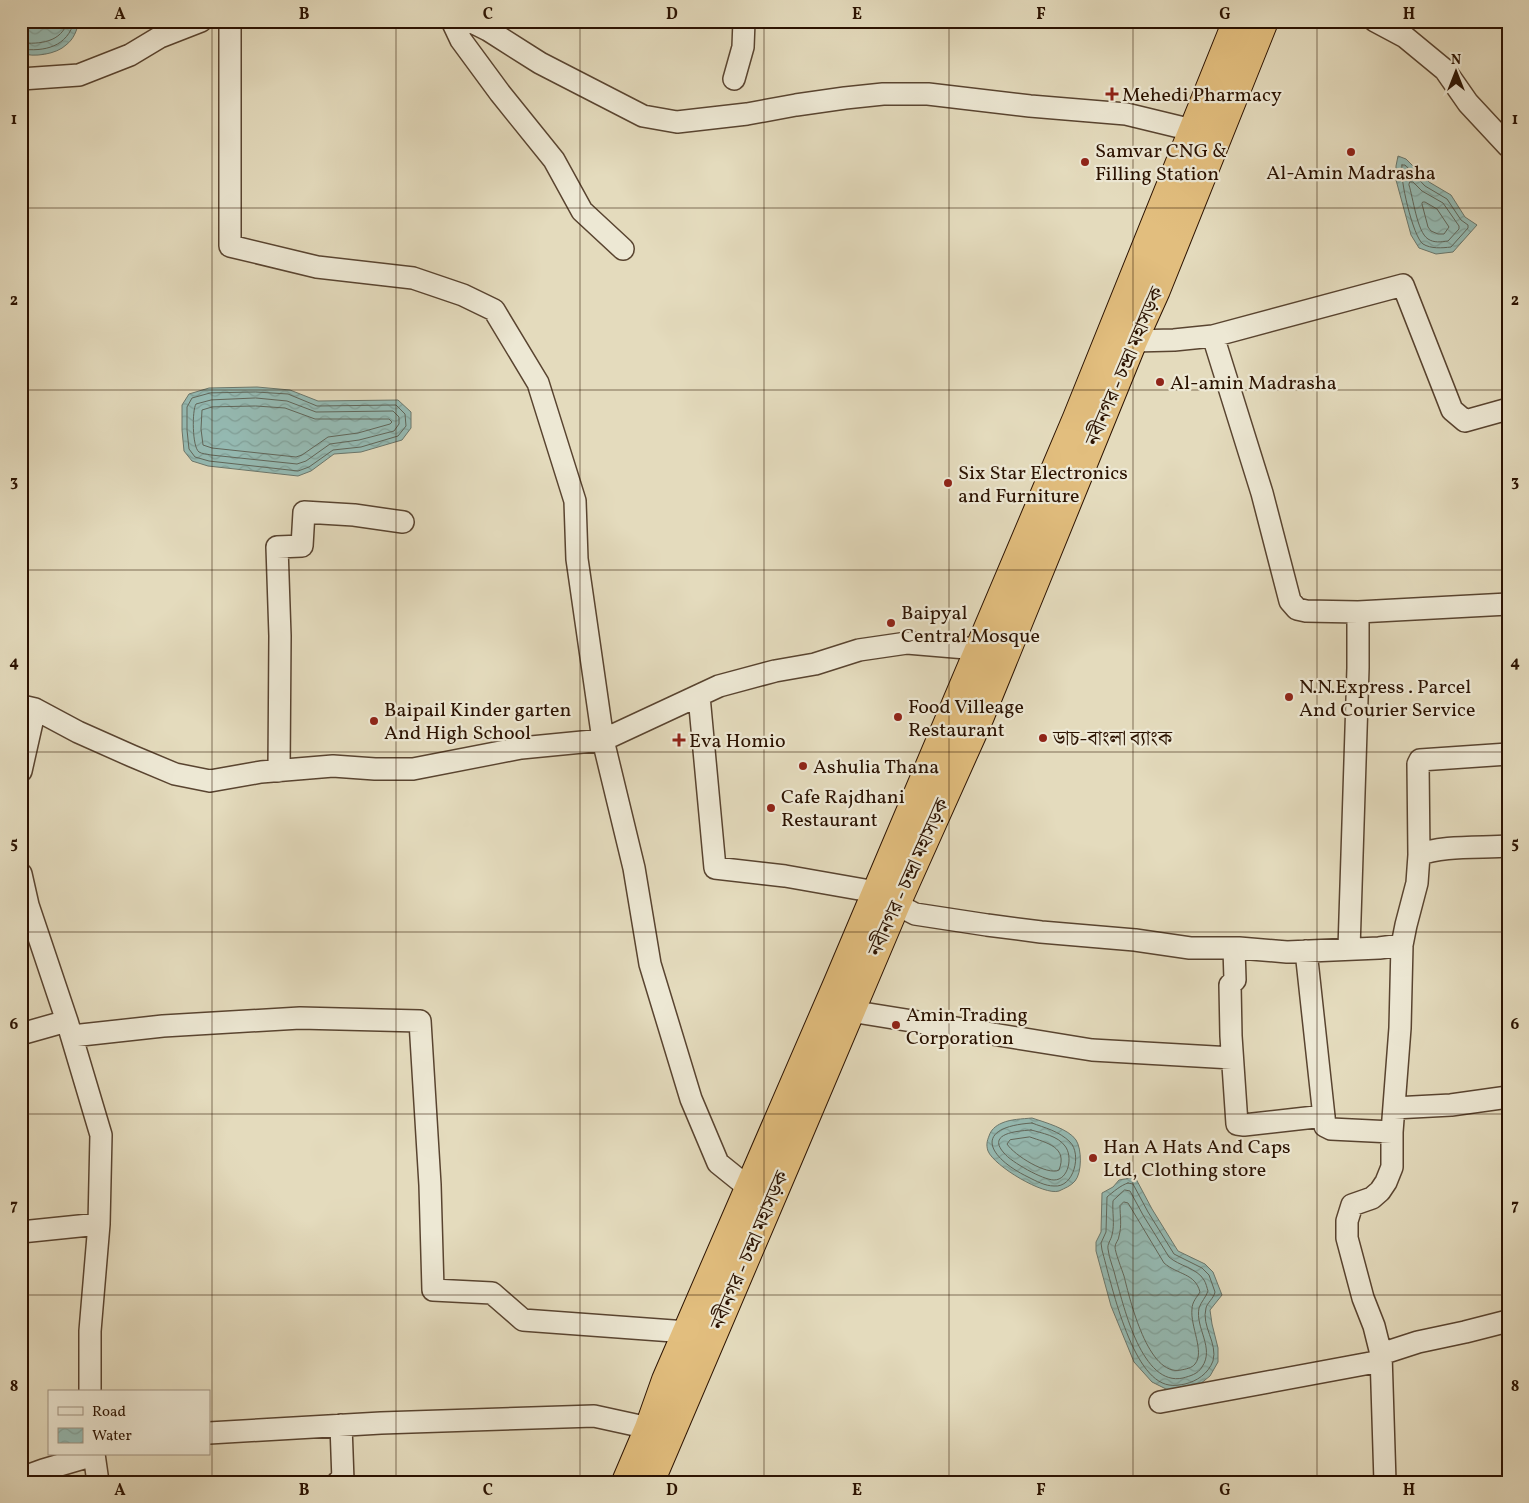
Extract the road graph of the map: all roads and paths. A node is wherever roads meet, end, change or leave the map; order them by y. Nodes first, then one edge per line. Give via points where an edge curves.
1 (201, 21) edge
2 (230, 21) edge
3 (452, 21) edge
4 (470, 21) edge
5 (744, 21) edge
6 (1237, 21) edge
7 (1264, 21) edge
8 (1375, 21) edge
9 (21, 79) edge
10 (734, 79) dead end
11 (1192, 130) junction
12 (1508, 146) edge
13 (623, 250) dead end
14 (1213, 336) junction
15 (1133, 341) junction
16 (1508, 409) edge
17 (403, 522) dead end
18 (1508, 604) edge
19 (1358, 612) junction
20 (978, 650) junction
21 (699, 696) junction
22 (28, 708) edge
23 (603, 740) junction
24 (1508, 754) edge
25 (21, 771) edge
26 (279, 771) junction
27 (1508, 846) edge
28 (1420, 855) junction
29 (21, 874) edge
30 (886, 898) junction
31 (27, 923) edge
32 (1402, 945) junction
33 (1234, 948) junction
34 (1349, 949) junction
35 (1306, 951) junction
36 (850, 1011) junction
37 (70, 1029) junction
38 (21, 1034) edge
39 (1232, 1058) junction
40 (1508, 1097) edge
41 (1394, 1108) junction
42 (1324, 1116) junction
43 (1392, 1132) junction
44 (749, 1188) junction
45 (99, 1224) junction
46 (21, 1232) edge
47 (1508, 1321) edge
48 (687, 1332) junction
49 (1381, 1358) junction
50 (90, 1390) edge
51 (1160, 1402) dead end
52 (342, 1425) junction
53 (649, 1428) junction
54 (210, 1433) edge
55 (91, 1456) edge
56 (94, 1456) edge
57 (21, 1478) edge
58 (98, 1482) edge
59 (338, 1482) edge
60 (626, 1482) edge
61 (650, 1482) edge
62 (1385, 1482) edge

1 - 9 street via 79,75
2 - 23 street via 230,246 317,267 413,278 463,295 494,310 538,383 575,501 577,559
3 - 13 street via 461,40 554,160 582,211
4 - 11 street via 540,63 642,116 677,122 855,97 928,94 1126,114
5 - 10 street via 743,47
6 - 11 highway, নবীনগর - চন্দ্রা মহাসড়ক
7 - 15 highway, নবীনগর - চন্দ্রা মহাসড়ক
8 - 12 street via 1405,37 1445,70 1468,103
11 - 20 highway, নবীনগর - চন্দ্রা মহাসড়ক via 1077,418
14 - 15 street
14 - 16 street via 1403,285 1452,410 1465,421
14 - 19 street via 1262,493 1290,600 1297,609 1306,611
15 - 30 highway, নবীনগর - চন্দ্রা মহাসড়ক via 978,721
17 - 26 street via 304,512 302,546 277,547
18 - 19 street
19 - 34 street
20 - 21 street via 907,643 859,650 815,664 719,686
20 - 30 highway, নবীনগর - চন্দ্রা মহাসড়ক
21 - 23 street
21 - 30 street via 715,868 785,876
22 - 25 street
22 - 26 street via 176,774 210,781
23 - 26 street via 521,748 413,769 333,766
23 - 44 street via 634,868 650,964 691,1099 718,1163
24 - 28 street via 1420,760
27 - 28 street via 1446,849
28 - 32 street via 1417,883
29 - 31 street via 28,905
30 - 33 street via 915,914 1190,948
30 - 36 highway, নবীনগর - চন্দ্রা মহাসড়ক
30 - 44 highway, নবীনগর - চন্দ্রা মহাসড়ক
31 - 37 street
32 - 34 street
32 - 41 street
33 - 35 street
33 - 39 street via 1235,980 1230,985
34 - 35 street
35 - 42 street
36 - 39 street via 1092,1050
36 - 61 highway, নবীনগর - চন্দ্রা মহাসড়ক
37 - 38 street
37 - 45 street via 102,1135
37 - 48 street via 300,1018 420,1021 433,1290 492,1293 522,1320
39 - 42 street via 1237,1124
40 - 41 street via 1451,1106
41 - 43 street
42 - 43 street via 1325,1126 1331,1129
43 - 49 street via 1392,1168 1386,1182 1372,1198 1352,1205 1347,1221 1347,1238
44 - 48 highway, নবীনগর - চন্দ্রা মহাসড়ক
45 - 46 street
45 - 50 street via 90,1331
47 - 49 street via 1418,1342
48 - 53 highway, নবীনগর - চন্দ্রা মহাসড়ক
49 - 51 street
49 - 62 street
52 - 53 street via 594,1416
52 - 54 street
52 - 59 street via 343,1481
53 - 60 highway, নবীনগর - চন্দ্রা মহাসড়ক
55 - 57 street
56 - 58 street

